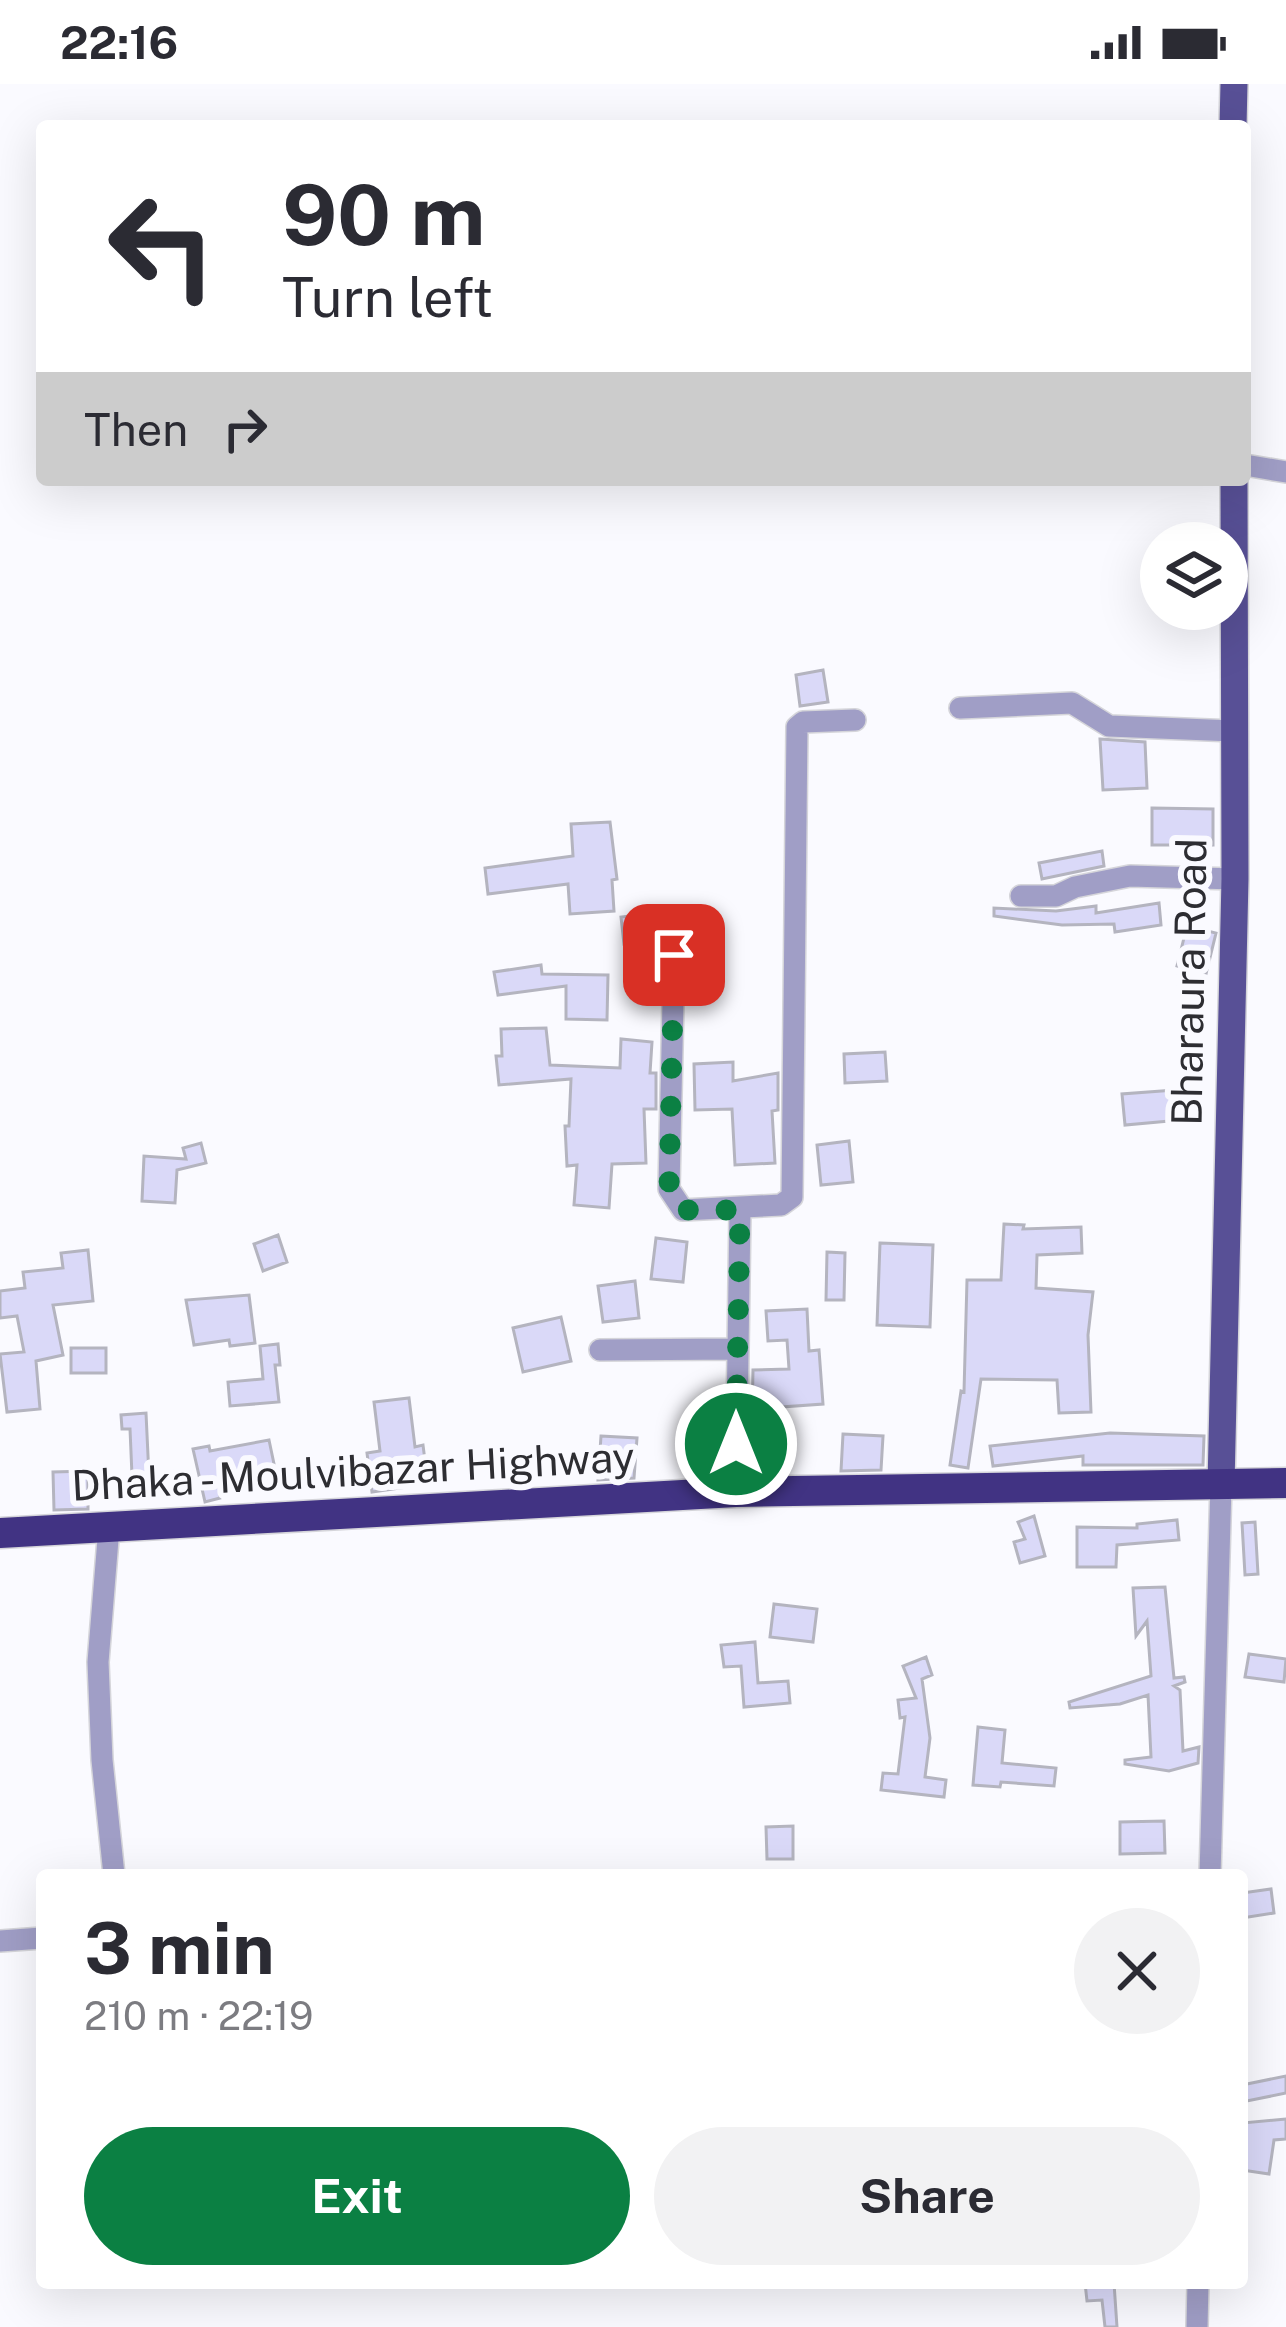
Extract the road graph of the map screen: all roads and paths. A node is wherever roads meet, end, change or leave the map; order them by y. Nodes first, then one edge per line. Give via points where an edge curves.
1 (1234, 84) edge
2 (1233, 120) edge
3 (1251, 466) edge
4 (1286, 472) edge
5 (1234, 486) edge
6 (960, 708) dead end
7 (855, 720) dead end
8 (1234, 731) junction
9 (1235, 879) junction
10 (1021, 896) dead end
11 (674, 955) dead end
12 (740, 1210) junction
13 (736, 1349) junction
14 (600, 1350) dead end
15 (1220, 1484) junction
16 (1286, 1484) edge
17 (736, 1492) junction
18 (109, 1527) junction
19 (0, 1533) edge
20 (113, 1869) edge
21 (1210, 1869) edge
22 (36, 1938) edge
23 (0, 1941) edge
24 (1198, 2289) edge
25 (1196, 2327) edge

1 - 2 main road
3 - 4 street
5 - 8 main road, Bharaura Road
6 - 8 street via 1072,704 1109,726
7 - 12 street via 797,727 792,1197
8 - 9 main road, Bharaura Road
9 - 10 street via 1130,876 1056,896
9 - 15 main road, Bharaura Road
11 - 12 street via 669,1189 683,1210
12 - 13 street
13 - 14 street
13 - 17 street
15 - 16 highway, Dhaka - Moulvibazar Highway
15 - 17 highway, Dhaka - Moulvibazar Highway
15 - 21 street
17 - 18 highway, Dhaka - Moulvibazar Highway
18 - 19 highway, Dhaka - Moulvibazar Highway
18 - 20 street via 98,1662
22 - 23 street
24 - 25 street

